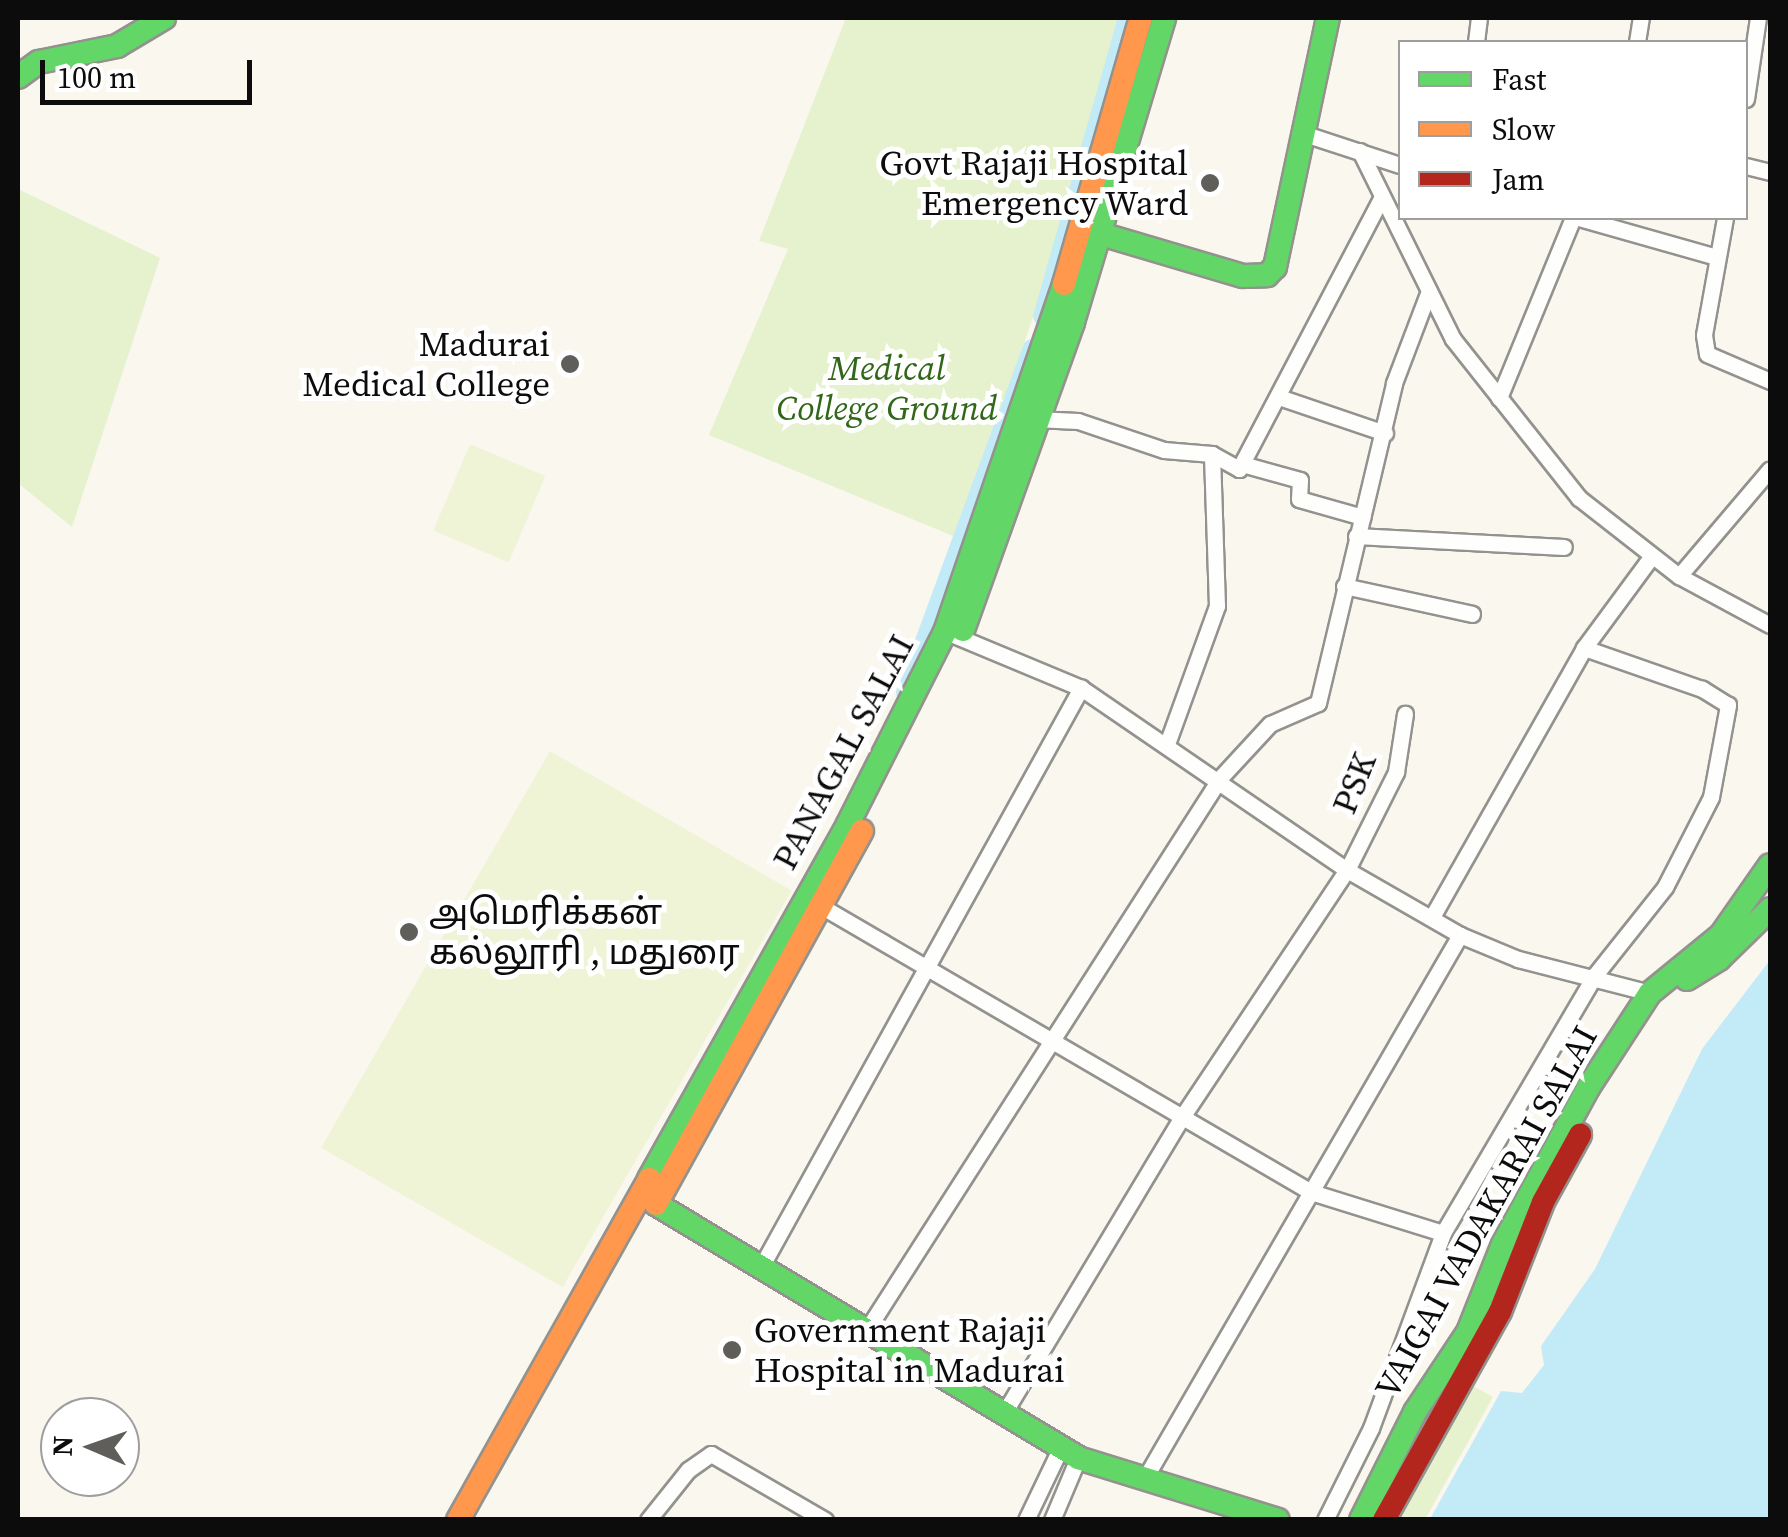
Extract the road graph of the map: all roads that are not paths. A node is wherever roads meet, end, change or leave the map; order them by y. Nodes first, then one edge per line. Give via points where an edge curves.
1 (139, 18) edge
2 (164, 18) edge
3 (1142, 18) edge
4 (1164, 18) edge
5 (1328, 18) edge
6 (1758, 18) edge
7 (92, 50) junction
8 (18, 77) edge
9 (1748, 86) edge
10 (1304, 134) junction
11 (1360, 151) junction
12 (1398, 164) edge
13 (1382, 197) junction
14 (1575, 220) edge
15 (1724, 220) edge
16 (1608, 222) edge
17 (1092, 231) junction
18 (1717, 256) junction
19 (1429, 291) junction
20 (1770, 381) edge
21 (1279, 397) junction
22 (1498, 398) junction
23 (1029, 418) junction
24 (1385, 433) junction
25 (1212, 454) junction
26 (1242, 464) junction
27 (1770, 470) edge
28 (1362, 517) junction
29 (1356, 536) junction
30 (1564, 547) dead end
31 (1651, 557) junction
32 (1680, 576) junction
33 (1344, 586) junction
34 (1472, 614) dead end
35 (1770, 625) edge
36 (953, 635) junction
37 (1584, 648) junction
38 (1081, 688) junction
39 (1405, 714) dead end
40 (1166, 744) junction
41 (1220, 778) junction
42 (1770, 865) edge
43 (1348, 870) junction
44 (815, 902) junction
45 (1770, 910) edge
46 (1432, 916) junction
47 (1460, 935) junction
48 (924, 966) junction
49 (1596, 975) junction
50 (1650, 993) junction
51 (1053, 1041) junction
52 (1182, 1116) junction
53 (1311, 1192) junction
54 (1443, 1233) junction
55 (760, 1267) junction
56 (866, 1331) junction
57 (1004, 1413) junction
58 (1069, 1452) junction
59 (1145, 1478) junction
60 (458, 1520) edge
61 (648, 1520) edge
62 (826, 1520) edge
63 (1026, 1520) edge
64 (1052, 1520) edge
65 (1278, 1520) edge
66 (1324, 1520) edge
67 (1361, 1520) edge
68 (1384, 1520) edge

1 - 7 main road
2 - 7 main road via 117,46
3 - 17 main road, PANAGAL SALAI
4 - 17 main road, PANAGAL SALAI
5 - 10 main road
6 - 9 street
7 - 8 main road via 39,62
10 - 11 street
10 - 17 main road via 1275,267 1266,275 1243,276
11 - 12 street
11 - 13 street
13 - 19 street
13 - 21 street
14 - 22 street
15 - 18 street
16 - 18 street
17 - 23 main road, PANAGAL SALAI
18 - 20 street via 1707,354
19 - 22 street via 1453,339
19 - 24 street via 1394,383
21 - 24 street
21 - 26 street
22 - 31 street via 1579,498
23 - 25 street via 1078,420 1164,450
23 - 36 main road, PANAGAL SALAI
24 - 28 street
25 - 26 street via 1239,469
25 - 40 street via 1217,606
26 - 28 street via 1300,480 1300,498
27 - 32 street
28 - 29 street
29 - 30 street
29 - 33 street
31 - 32 street
31 - 37 street
32 - 35 street
33 - 34 street
33 - 41 street via 1318,703 1270,724
36 - 38 street
36 - 44 main road, PANAGAL SALAI
37 - 46 street
37 - 49 street via 1702,689 1728,705 1729,719 1710,797 1665,887
38 - 40 street
38 - 48 street
39 - 43 street, PSK via 1396,772
40 - 41 street
41 - 43 street
41 - 51 street
42 - 50 main road, VAIGAI VADAKARAI SALAI via 1720,935
43 - 46 street
43 - 52 street, PSK
44 - 48 street
44 - 55 main road, PANAGAL SALAI via 656,1204
44 - 60 main road, PANAGAL SALAI
45 - 68 main road, VAIGAI VADAKARAI SALAI via 1672,992 1602,1096 1543,1202 1500,1312
46 - 47 street
47 - 49 street via 1518,959
47 - 53 street
48 - 51 street
48 - 55 street
49 - 50 street
49 - 54 street
50 - 67 main road, VAIGAI VADAKARAI SALAI via 1546,1160 1468,1332 1415,1412
51 - 52 street
51 - 56 street
52 - 53 street
52 - 57 street, PSK
53 - 54 street
53 - 59 street
54 - 66 street via 1371,1428
55 - 56 main road
56 - 57 main road
57 - 58 main road
58 - 59 main road
58 - 63 street
58 - 64 street
59 - 65 main road
61 - 62 street via 688,1470 711,1454

